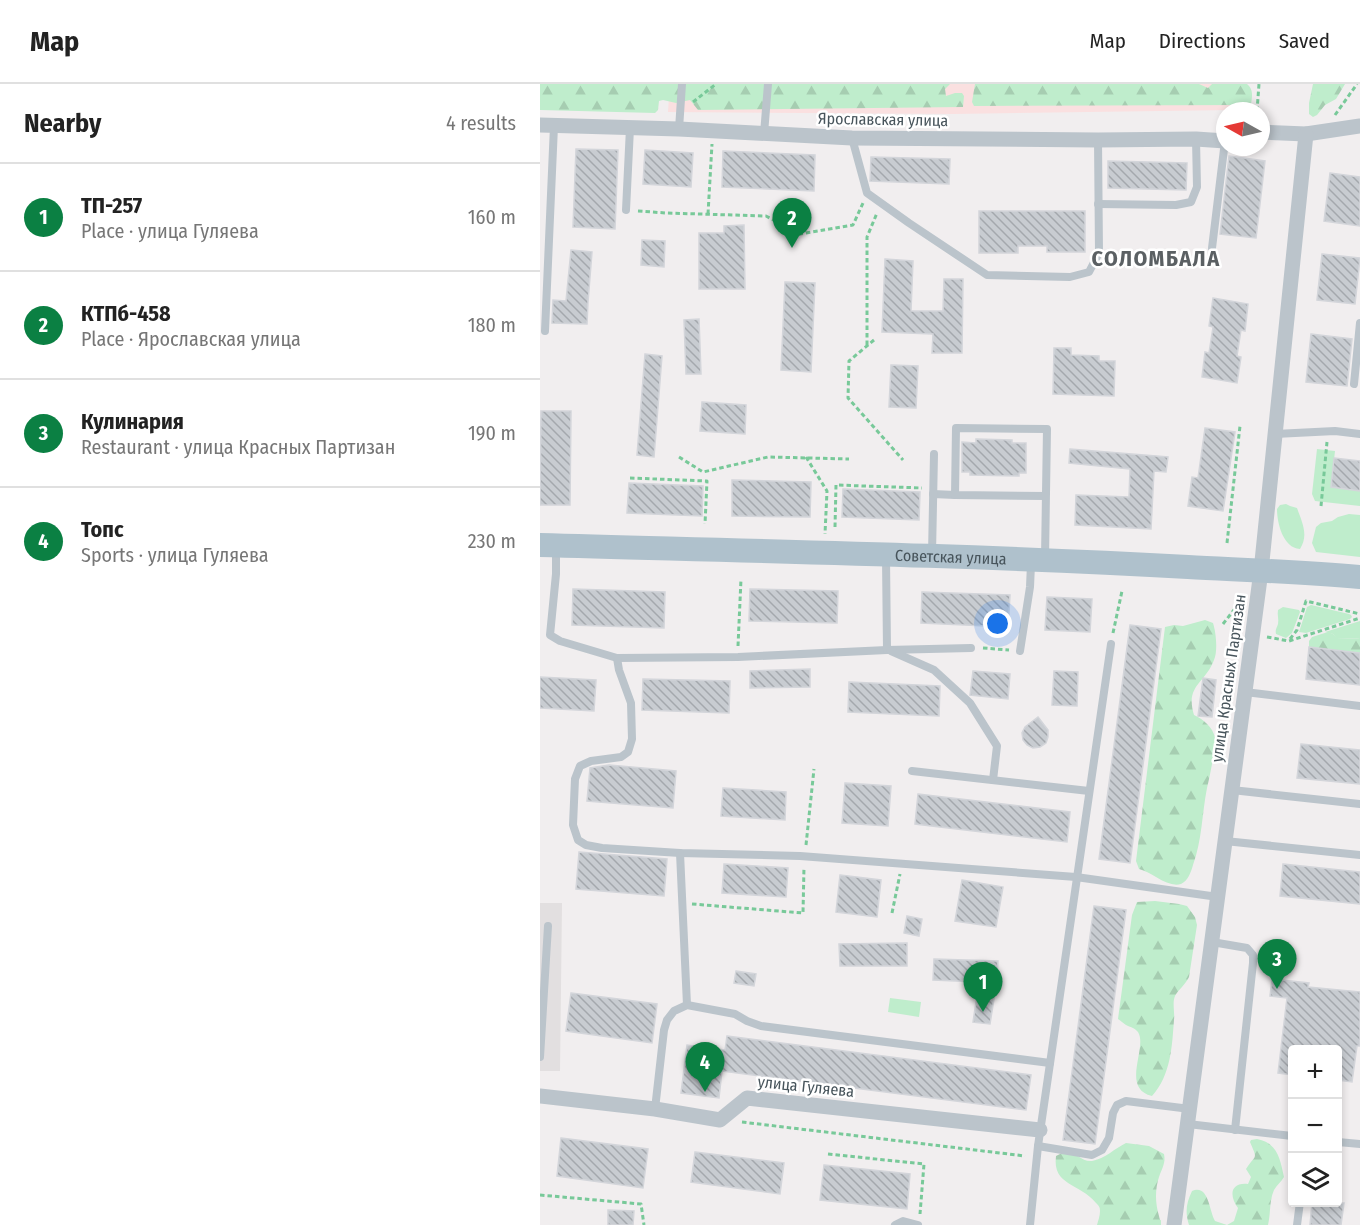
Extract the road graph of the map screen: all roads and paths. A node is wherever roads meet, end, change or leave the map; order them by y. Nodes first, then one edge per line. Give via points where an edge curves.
1 (682, 84) edge
2 (716, 84) edge
3 (768, 84) edge
4 (1259, 84) edge
5 (1357, 84) edge
6 (1258, 102) edge
7 (680, 112) junction
8 (547, 125) edge
9 (1360, 126) edge
10 (630, 128) junction
11 (679, 129) junction
12 (712, 131) junction
13 (1323, 131) junction
14 (1270, 133) edge
15 (764, 134) junction
16 (1306, 135) junction
17 (852, 138) junction
18 (1098, 140) junction
19 (1196, 140) junction
20 (1216, 141) edge
21 (1223, 156) edge
22 (867, 193) junction
23 (882, 204) junction
24 (1098, 204) junction
25 (626, 210) joint
26 (708, 214) junction
27 (1212, 248) dead end
28 (1360, 323) edge
29 (545, 331) dead end
30 (874, 340) dead end
31 (867, 345) junction
32 (1354, 384) dead end
33 (1240, 426) dead end
34 (1328, 431) junction
35 (1275, 434) junction
36 (1360, 434) edge
37 (934, 454) dead end
38 (679, 457) dead end
39 (806, 458) junction
40 (849, 459) dead end
41 (903, 460) dead end
42 (630, 478) dead end
43 (933, 491) junction
44 (955, 495) junction
45 (1046, 496) junction
46 (1321, 506) dead end
47 (705, 524) dead end
48 (835, 527) dead end
49 (1227, 543) dead end
50 (548, 545) edge
51 (824, 552) junction
52 (886, 554) junction
53 (932, 556) junction
54 (1038, 560) junction
55 (1261, 571) junction
56 (1360, 577) edge
57 (741, 579) dead end
58 (1122, 591) dead end
59 (1244, 596) dead end
60 (1360, 616) edge
61 (1223, 624) dead end
62 (549, 635) junction
63 (1266, 637) dead end
64 (540, 641) edge
65 (1289, 641) junction
66 (1111, 644) joint
67 (971, 648) joint
68 (887, 650) junction
69 (1020, 651) joint
70 (738, 657) junction
71 (617, 658) junction
72 (1245, 692) junction
73 (1360, 706) edge
74 (814, 769) dead end
75 (912, 771) dead end
76 (993, 780) junction
77 (1232, 790) junction
78 (1089, 791) junction
79 (1360, 804) edge
80 (1225, 841) junction
81 (680, 853) junction
82 (1360, 855) edge
83 (804, 856) junction
84 (902, 864) junction
85 (1076, 877) junction
86 (1218, 897) junction
87 (682, 903) junction
88 (892, 913) dead end
89 (548, 926) dead end
90 (1212, 942) junction
91 (687, 1005) junction
92 (540, 1057) edge
93 (1050, 1063) junction
94 (540, 1096) edge
95 (655, 1109) junction
96 (1189, 1117) junction
97 (720, 1120) junction
98 (1234, 1130) junction
99 (1288, 1135) edge
100 (1039, 1138) junction
101 (1342, 1142) edge
102 (1360, 1144) edge
103 (828, 1154) dead end
104 (1037, 1157) junction
105 (540, 1195) edge
106 (1299, 1207) edge
107 (920, 1215) dead end
108 (644, 1225) edge
109 (895, 1225) edge
110 (918, 1225) edge
111 (1030, 1225) edge
112 (1174, 1225) edge
113 (1297, 1225) edge

1 - 7 lane
2 - 7 path
3 - 15 lane
4 - 6 path
5 - 13 path
7 - 11 lane
8 - 10 street, Ярославская улица
8 - 29 lane
9 - 13 street
10 - 11 street, Ярославская улица
10 - 25 lane
11 - 12 street, Ярославская улица
12 - 15 street, Ярославская улица
12 - 26 path
13 - 16 street
14 - 16 street
15 - 17 street, Ярославская улица
16 - 35 street, улица Красных Партизан
17 - 18 street, Ярославская улица
17 - 22 lane
18 - 19 street, Ярославская улица
18 - 24 lane
19 - 20 street, Ярославская улица
19 - 24 lane via 1197,187 1191,202
21 - 27 lane
22 - 23 lane
22 - 26 path via 853,225 800,234 766,216
23 - 24 lane via 987,274 1070,277 1089,272 1099,253
23 - 31 path via 867,237
25 - 26 path
28 - 32 lane
30 - 31 path
31 - 41 path via 849,360 848,398
33 - 49 path
34 - 35 lane
34 - 36 lane
34 - 46 path
35 - 55 street, улица Красных Партизан
37 - 43 lane
38 - 39 path via 703,472 768,457
39 - 40 path
39 - 51 path via 826,491
42 - 47 path via 707,481
43 - 44 lane
43 - 48 path via 836,485
43 - 53 lane
44 - 45 lane
44 - 45 lane via 956,428 1047,429
45 - 54 lane
50 - 51 main road, Советская улица
50 - 62 lane via 556,574
51 - 52 main road, Советская улица
52 - 53 main road, Советская улица
52 - 68 lane
53 - 54 main road, Советская улица
54 - 55 main road, Советская улица
54 - 69 lane
55 - 56 main road, Советская улица
55 - 72 street, улица Красных Партизан
57 - 70 path
58 - 66 path
59 - 61 path
60 - 65 path
60 - 65 path via 1306,601 1297,630
62 - 64 lane
62 - 71 lane
63 - 65 path
66 - 78 lane
67 - 68 lane
67 - 69 path
68 - 70 lane
68 - 76 lane via 934,670 970,703 997,746
70 - 71 lane
71 - 81 lane via 631,703 632,739 628,752 621,757 580,766 575,779 573,825 578,840 586,845
72 - 73 lane
72 - 77 street, улица Красных Партизан
74 - 83 path
75 - 76 lane
76 - 78 lane
77 - 79 lane
77 - 80 street, улица Красных Партизан
78 - 85 lane
80 - 82 lane
80 - 86 street, улица Красных Партизан
81 - 83 lane
81 - 87 lane
83 - 84 lane
83 - 87 path via 803,913
84 - 85 lane
84 - 88 path
85 - 86 lane
85 - 93 lane
86 - 90 street, улица Красных Партизан
87 - 91 lane
89 - 92 lane
90 - 96 street, улица Красных Партизан
90 - 98 lane via 1247,948 1253,955
91 - 93 lane via 735,1014 761,1026
91 - 95 lane via 667,1020
93 - 100 lane
94 - 95 street
95 - 97 street
96 - 98 lane, улица Гуляева
96 - 100 lane, улица Гуляева via 1126,1101 1117,1105 1113,1113 1109,1138 1102,1150 1092,1155
96 - 112 street, улица Красных Партизан
97 - 100 street, улица Гуляева via 747,1098
97 - 104 path
98 - 99 lane, улица Гуляева
100 - 104 lane
101 - 102 lane
103 - 107 path via 924,1164
104 - 111 lane
105 - 108 path via 641,1204
106 - 113 lane
109 - 110 lane via 903,1221

